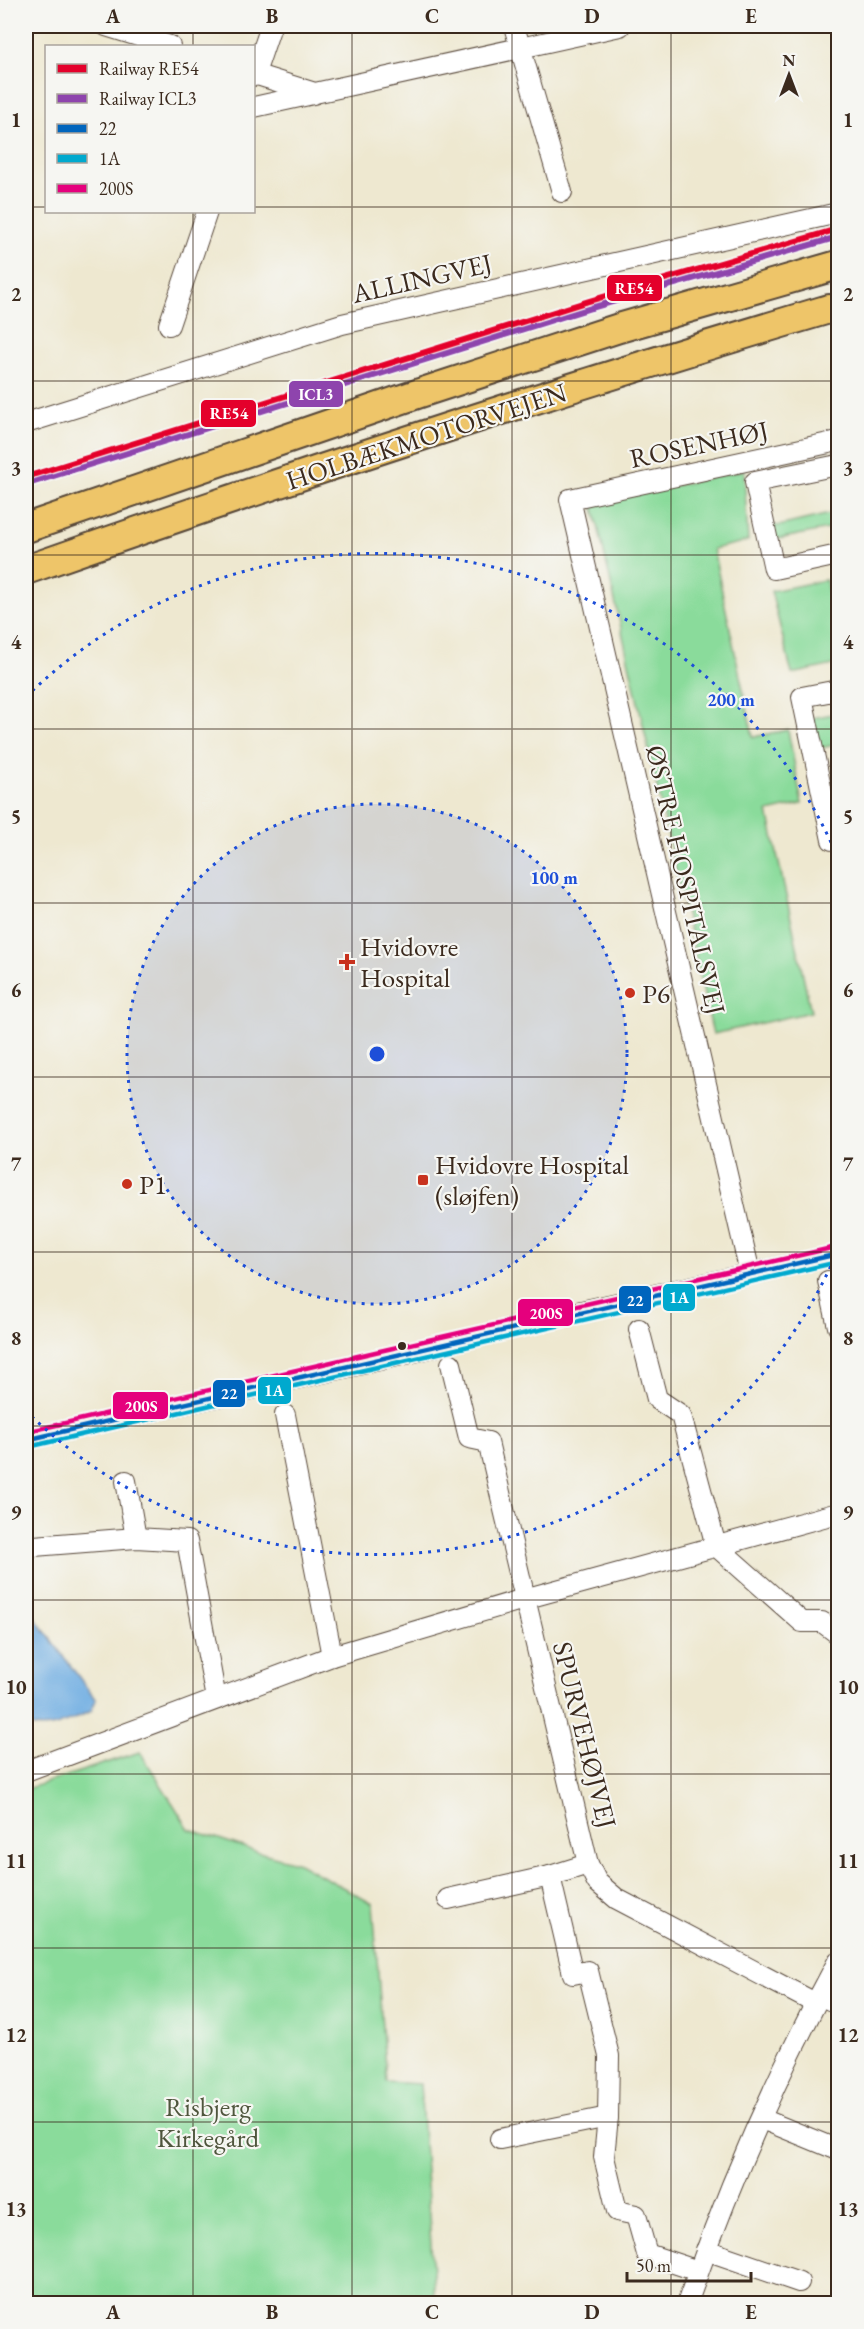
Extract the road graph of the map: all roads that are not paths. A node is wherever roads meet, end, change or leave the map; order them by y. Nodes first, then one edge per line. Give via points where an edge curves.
1 (106, 26) edge
2 (271, 26) edge
3 (514, 26) edge
4 (620, 26) edge
5 (167, 45) edge
6 (520, 47) junction
7 (255, 71) edge
8 (255, 74) edge
9 (315, 93) junction
10 (255, 107) edge
11 (562, 192) dead end
12 (207, 213) edge
13 (838, 213) edge
14 (838, 265) edge
15 (829, 309) dead end
16 (169, 325) dead end
17 (26, 423) edge
18 (838, 441) edge
19 (838, 465) edge
20 (570, 499) joint
21 (216, 505) junction
22 (26, 528) edge
23 (838, 555) edge
24 (26, 570) edge
25 (26, 589) edge
26 (838, 690) edge
27 (838, 838) edge
28 (838, 1254) edge
29 (750, 1274) junction
30 (828, 1281) dead end
31 (838, 1327) edge
32 (639, 1329) dead end
33 (452, 1364) dead end
34 (285, 1415) dead end
35 (26, 1440) edge
36 (126, 1481) dead end
37 (838, 1513) edge
38 (136, 1538) junction
39 (34, 1546) dead end
40 (716, 1546) junction
41 (524, 1599) junction
42 (838, 1634) edge
43 (332, 1656) junction
44 (216, 1699) junction
45 (26, 1771) edge
46 (588, 1864) junction
47 (549, 1876) junction
48 (448, 1899) dead end
49 (838, 1961) edge
50 (818, 1999) junction
51 (838, 2004) edge
52 (608, 2117) junction
53 (762, 2119) junction
54 (500, 2139) dead end
55 (838, 2150) edge
56 (706, 2250) junction
57 (698, 2271) junction
58 (799, 2282) dead end
59 (687, 2304) edge

1 - 5 street
2 - 7 street
3 - 6 street
4 - 6 street
6 - 9 street
6 - 11 street
8 - 9 street
9 - 10 street
12 - 16 street
13 - 17 street, ALLINGVEJ via 342,324
14 - 22 highway, HOLBÆKMOTORVEJEN via 619,328
15 - 21 highway, HOLBÆKMOTORVEJEN via 675,355
18 - 20 street, ROSENHØJ
19 - 23 street, ROSENHØJ via 755,482 774,569
20 - 29 street, ØSTRE HOSPITALSVEJ
21 - 24 highway, HOLBÆKMOTORVEJEN
21 - 25 highway via 128,551
26 - 27 street via 802,697 832,840
28 - 29 street
29 - 35 street
30 - 31 street
32 - 40 street via 657,1399 681,1414
33 - 41 street, SPURVEHØJVEJ via 469,1438 488,1442
34 - 43 street
36 - 38 street
37 - 40 street
38 - 39 street
38 - 44 street via 187,1541
40 - 41 street
40 - 42 street via 802,1622 822,1622
41 - 43 street
41 - 46 street, SPURVEHØJVEJ
43 - 44 street
44 - 45 street
46 - 47 street
46 - 50 street, SPURVEHØJVEJ via 597,1882 617,1899
47 - 48 street
47 - 52 street via 573,1974 588,1971 609,2056
49 - 50 street
50 - 51 street
50 - 53 street
52 - 54 street
52 - 57 street via 604,2157 617,2211 636,2215 647,2254
53 - 55 street
53 - 56 street
56 - 57 street
56 - 58 street
57 - 59 street

